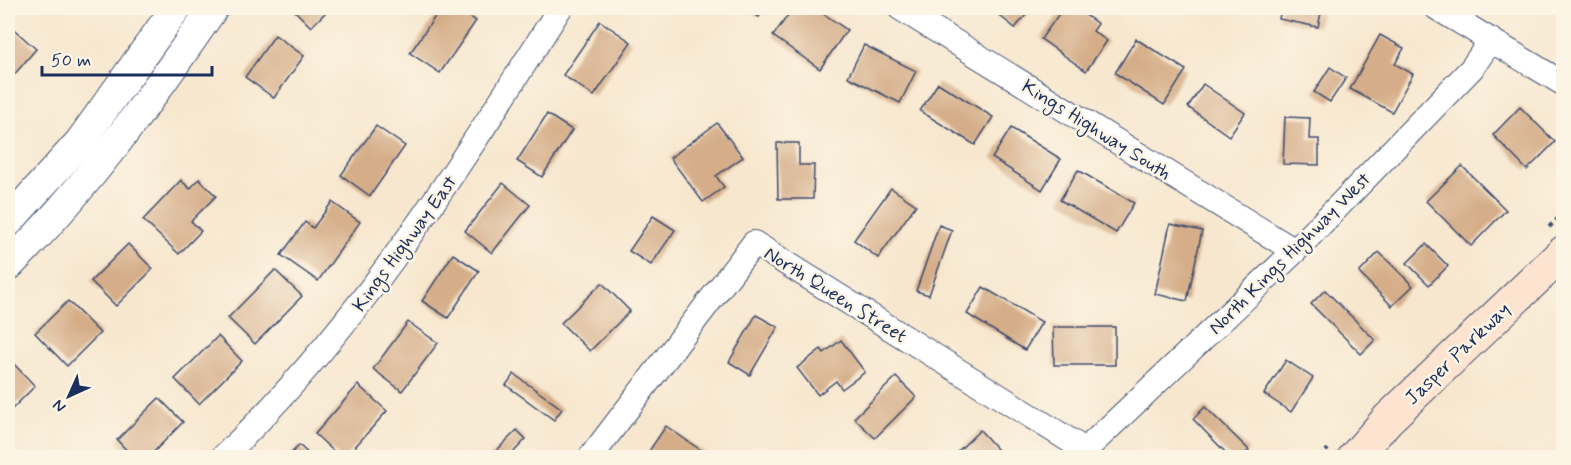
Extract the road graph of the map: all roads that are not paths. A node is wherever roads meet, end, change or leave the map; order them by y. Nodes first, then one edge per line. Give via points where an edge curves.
1 (176, 8) edge
2 (213, 8) edge
3 (560, 8) edge
4 (900, 8) edge
5 (1437, 8) edge
6 (1491, 40) junction
7 (1563, 84) edge
8 (8, 222) edge
9 (1294, 251) junction
10 (1563, 252) edge
11 (8, 266) edge
12 (1081, 454) edge
13 (222, 458) edge
14 (590, 458) edge
15 (1354, 458) edge

1 - 8 street via 80,142
2 - 11 street via 153,96 42,232
3 - 13 street, Kings Highway East via 456,171 357,309
4 - 9 street, Kings Highway South
5 - 6 street
6 - 7 street
6 - 9 street, North Kings Highway West via 1473,68
9 - 12 street, North Kings Highway West
10 - 15 main road, Jasper Parkway via 1388,418
12 - 14 street, North Queen Street via 754,243

